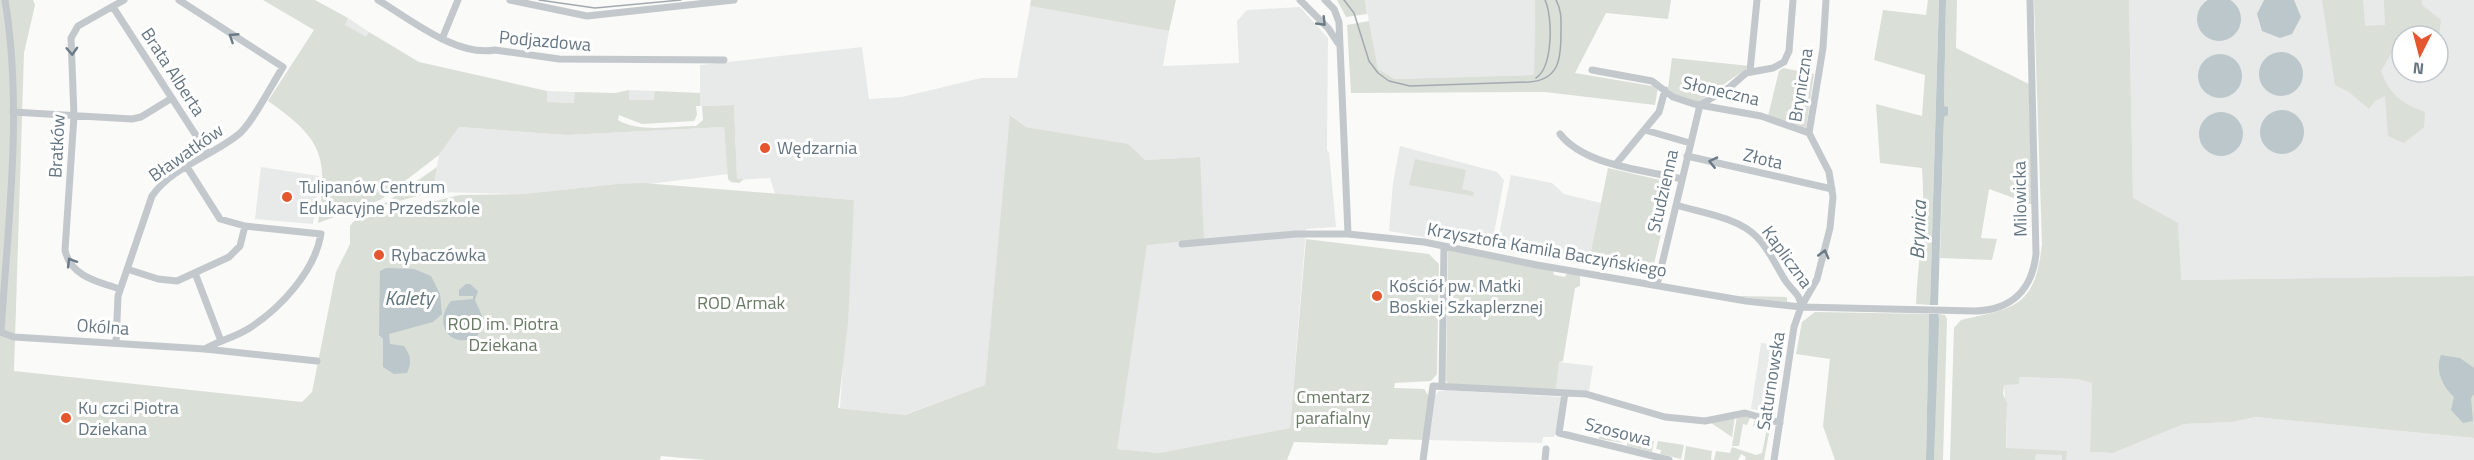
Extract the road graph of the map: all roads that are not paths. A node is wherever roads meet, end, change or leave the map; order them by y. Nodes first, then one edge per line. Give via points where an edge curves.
1 (5, 0) edge
2 (124, 0) edge
3 (179, 0) edge
4 (378, 0) edge
5 (458, 0) edge
6 (510, 0) edge
7 (734, 0) edge
8 (1300, 0) edge
9 (1325, 0) edge
10 (1757, 0) edge
11 (1793, 0) edge
12 (1826, 0) edge
13 (2030, 0) edge
14 (113, 7) junction
15 (442, 39) junction
16 (1339, 48) junction
17 (724, 60) dead end
18 (1592, 70) dead end
19 (1750, 71) junction
20 (1665, 90) junction
21 (172, 98) junction
22 (1700, 105) junction
23 (13, 112) junction
24 (74, 116) junction
25 (1645, 130) junction
26 (1560, 134) dead end
27 (1809, 134) junction
28 (1690, 143) junction
29 (208, 154) junction
30 (1687, 156) junction
31 (1616, 164) junction
32 (186, 167) junction
33 (1682, 179) junction
34 (1832, 189) junction
35 (1676, 206) junction
36 (245, 226) junction
37 (1348, 234) junction
38 (1182, 244) dead end
39 (1444, 246) junction
40 (128, 269) junction
41 (195, 273) junction
42 (1657, 285) junction
43 (120, 289) junction
44 (1801, 307) junction
45 (1925, 309) joint
46 (1, 332) edge
47 (221, 341) junction
48 (116, 343) junction
49 (205, 349) junction
50 (317, 361) dead end
51 (1442, 386) junction
52 (1565, 393) junction
53 (1780, 423) junction
54 (1546, 449) dead end
55 (1423, 460) edge
56 (1545, 460) edge
57 (1669, 460) edge
58 (1774, 460) edge

1 - 23 street
2 - 14 street, Bratków
29 -> 3 street, Bławatków via 240,133 283,67
4 - 15 street, Podjazdowa
5 - 15 street
6 - 7 street via 587,16
8 -> 16 street via 1328,28
9 - 16 street via 1339,22
10 - 19 street
11 - 19 street via 1787,56 1779,65
12 - 27 street, Bryniczna via 1823,48
13 - 45 street, Milowicka via 2037,249 2032,277 2023,292 2004,306 1984,311
14 - 21 street, Brata Alberta
14 -> 24 street, Bratków via 78,26 71,38
15 - 17 street, Podjazdowa via 454,46 484,52 495,50 559,59
16 - 37 street
18 - 20 street, Słoneczna via 1652,81
19 - 22 street
20 - 22 street, Słoneczna
20 - 25 street via 1659,112
21 - 24 street via 132,119
21 - 29 street, Brata Alberta
22 - 27 street, Słoneczna via 1761,116
22 - 28 street, Studzienna
23 - 24 street
23 - 46 street
43 -> 24 street, Bratków via 85,276 74,269 67,257
25 - 28 street
25 - 31 street
26 - 31 street via 1583,154
27 - 34 street, Bryniczna via 1829,172
28 - 30 street, Studzienna
29 - 32 street, Bławatków
30 - 33 street, Studzienna
34 -> 30 street, Złota
31 - 33 street
32 - 36 street via 220,219
32 - 40 street, Bławatków via 159,186 152,196
33 - 35 street, Studzienna
44 -> 34 street, Bryniczna via 1812,291 1828,238
35 - 42 street, Studzienna
35 - 44 street, Kapliczna via 1735,222 1748,230 1763,244 1798,295
36 - 41 street via 240,246 229,257
36 - 47 street via 321,234 317,253 280,303 247,329
37 - 38 street, Krzysztofa Kamila Baczyńskiego via 1296,234
37 - 39 street, Krzysztofa Kamila Baczyńskiego
39 - 42 street, Krzysztofa Kamila Baczyńskiego
39 - 51 street
40 - 41 street via 170,282
40 - 43 street, Bławatków
41 - 47 street
42 - 44 street, Krzysztofa Kamila Baczyńskiego
43 - 48 street, Bławatków
44 - 45 street, Krzysztofa Kamila Baczyńskiego
44 - 53 street, Saturnowska via 1793,332
46 - 48 street, Okólna via 15,337
47 - 49 street
48 - 49 street, Okólna
49 - 50 street, Okólna
51 - 52 street
51 - 55 street via 1433,386
52 - 53 street via 1597,395 1681,419 1705,421 1745,413
52 - 57 street, Szosowa via 1560,434
53 - 58 street, Saturnowska
54 - 56 street

